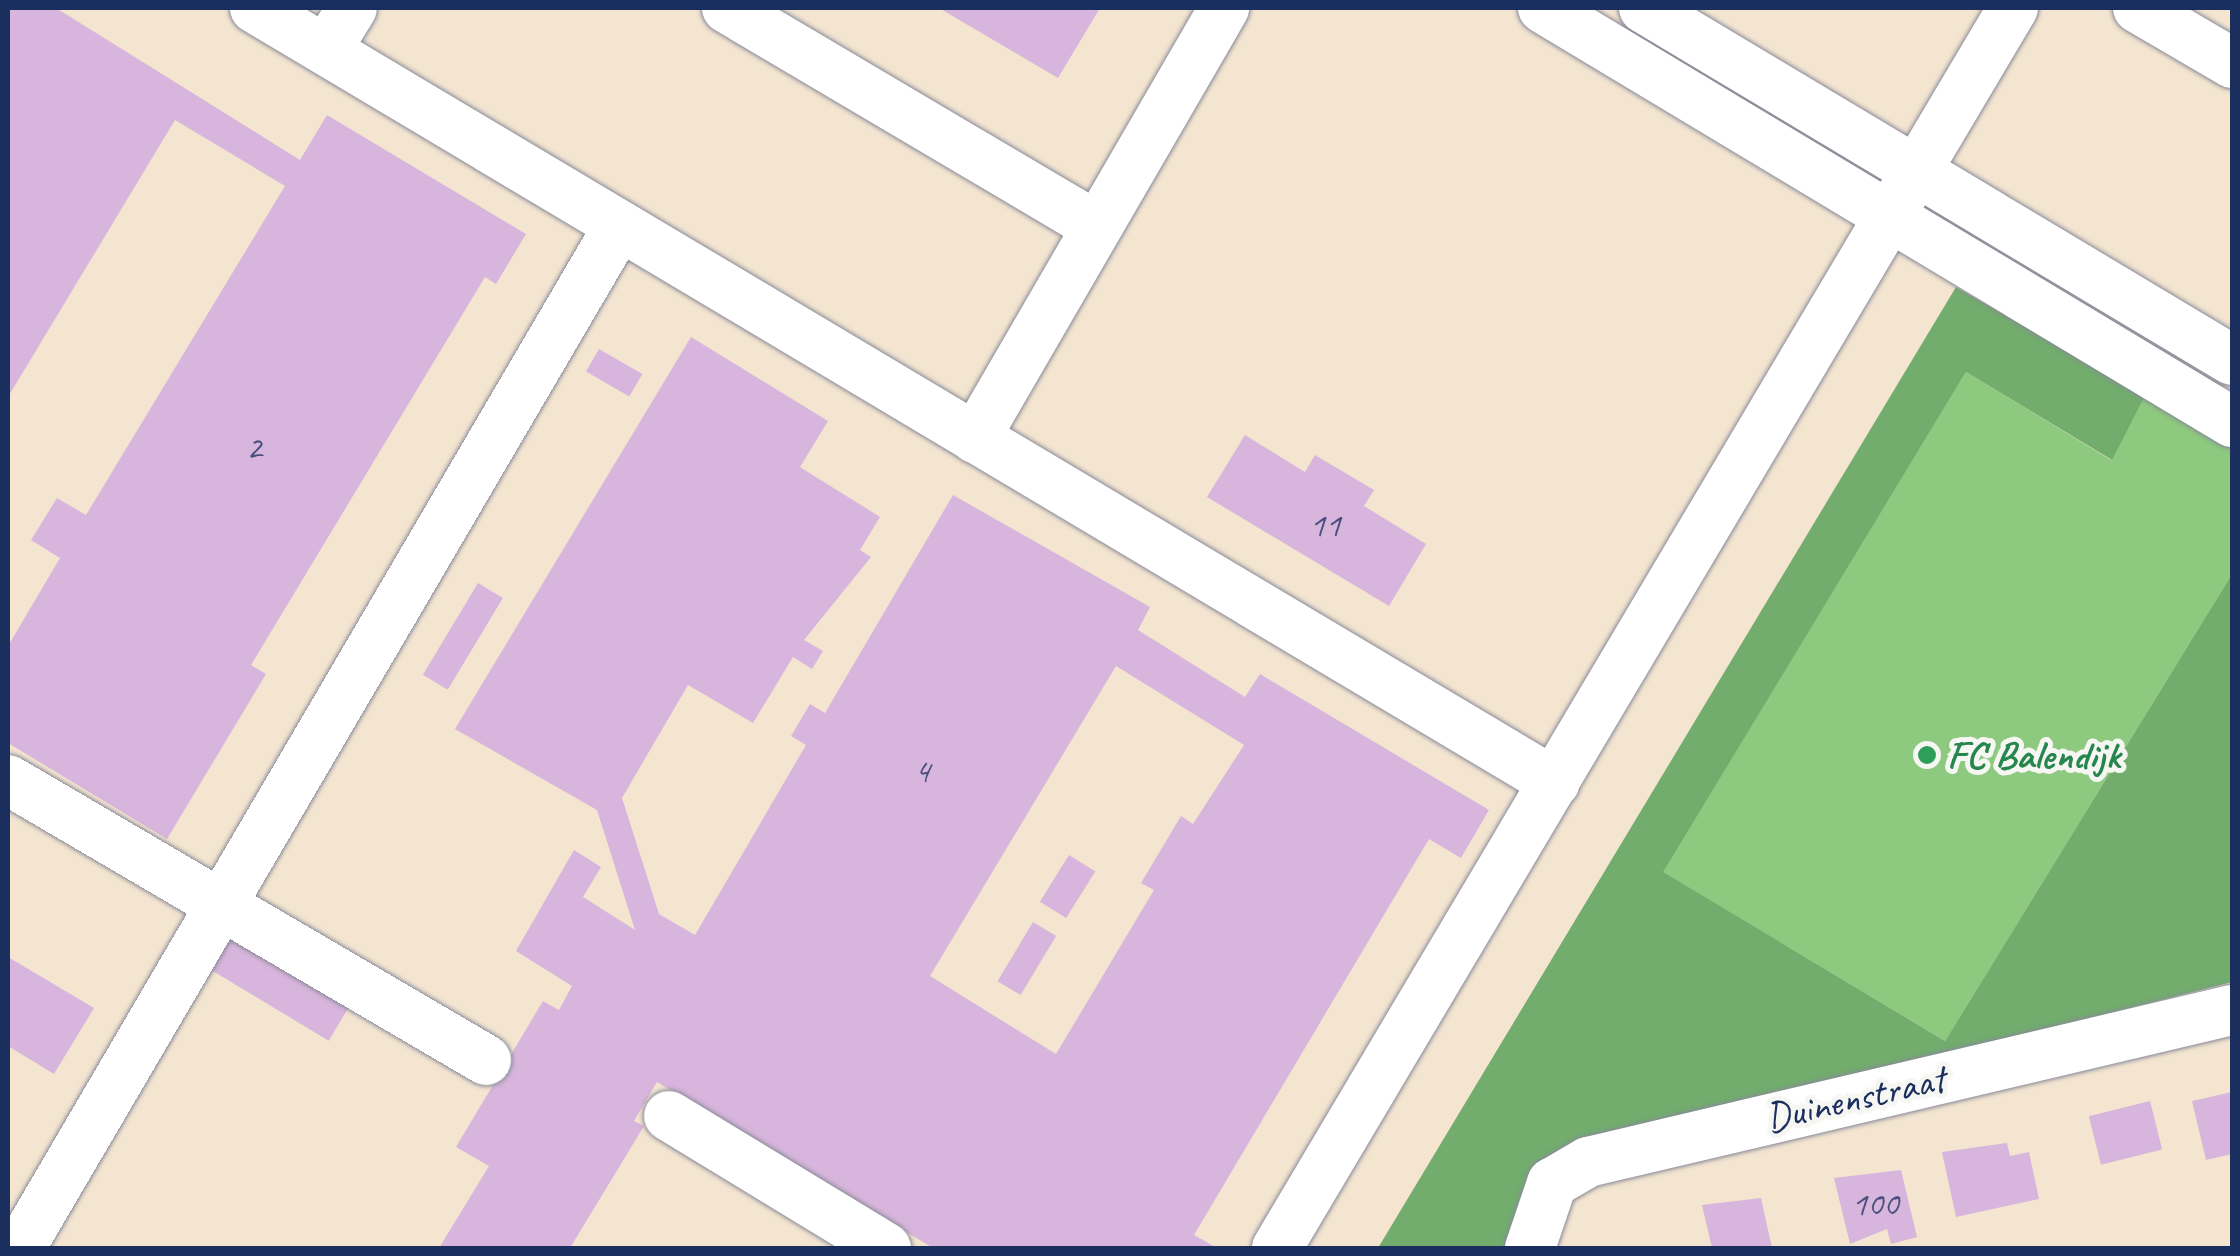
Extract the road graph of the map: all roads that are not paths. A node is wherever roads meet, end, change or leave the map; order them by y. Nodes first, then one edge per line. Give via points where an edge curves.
1 (256, 8) edge
2 (352, 8) edge
3 (726, 8) edge
4 (1224, 8) edge
5 (1543, 8) edge
6 (1644, 8) edge
7 (2013, 8) edge
8 (2138, 8) edge
9 (326, 50) junction
10 (2232, 63) edge
11 (1917, 171) junction
12 (1891, 215) junction
13 (619, 226) junction
14 (1096, 227) junction
15 (1984, 245) junction
16 (2232, 360) edge
17 (2232, 422) edge
18 (974, 438) junction
19 (8, 780) edge
20 (1556, 783) junction
21 (223, 906) junction
22 (2232, 1010) edge
23 (486, 1060) dead end
24 (669, 1116) dead end
25 (20, 1248) edge
26 (886, 1248) edge
27 (1277, 1248) edge
28 (1530, 1248) edge

1 - 9 street
2 - 9 street
3 - 14 street
4 - 14 street
5 - 12 street
6 - 11 street
7 - 11 street
8 - 10 street
9 - 13 street
11 - 12 street
11 - 15 street
12 - 15 street
12 - 20 street
13 - 18 street
13 - 21 street
14 - 18 street
15 - 16 street
15 - 17 street
18 - 20 street
19 - 21 street
20 - 27 street
21 - 23 street
21 - 25 street
22 - 28 street, Duinenstraat via 1588,1162 1552,1183
24 - 26 street

